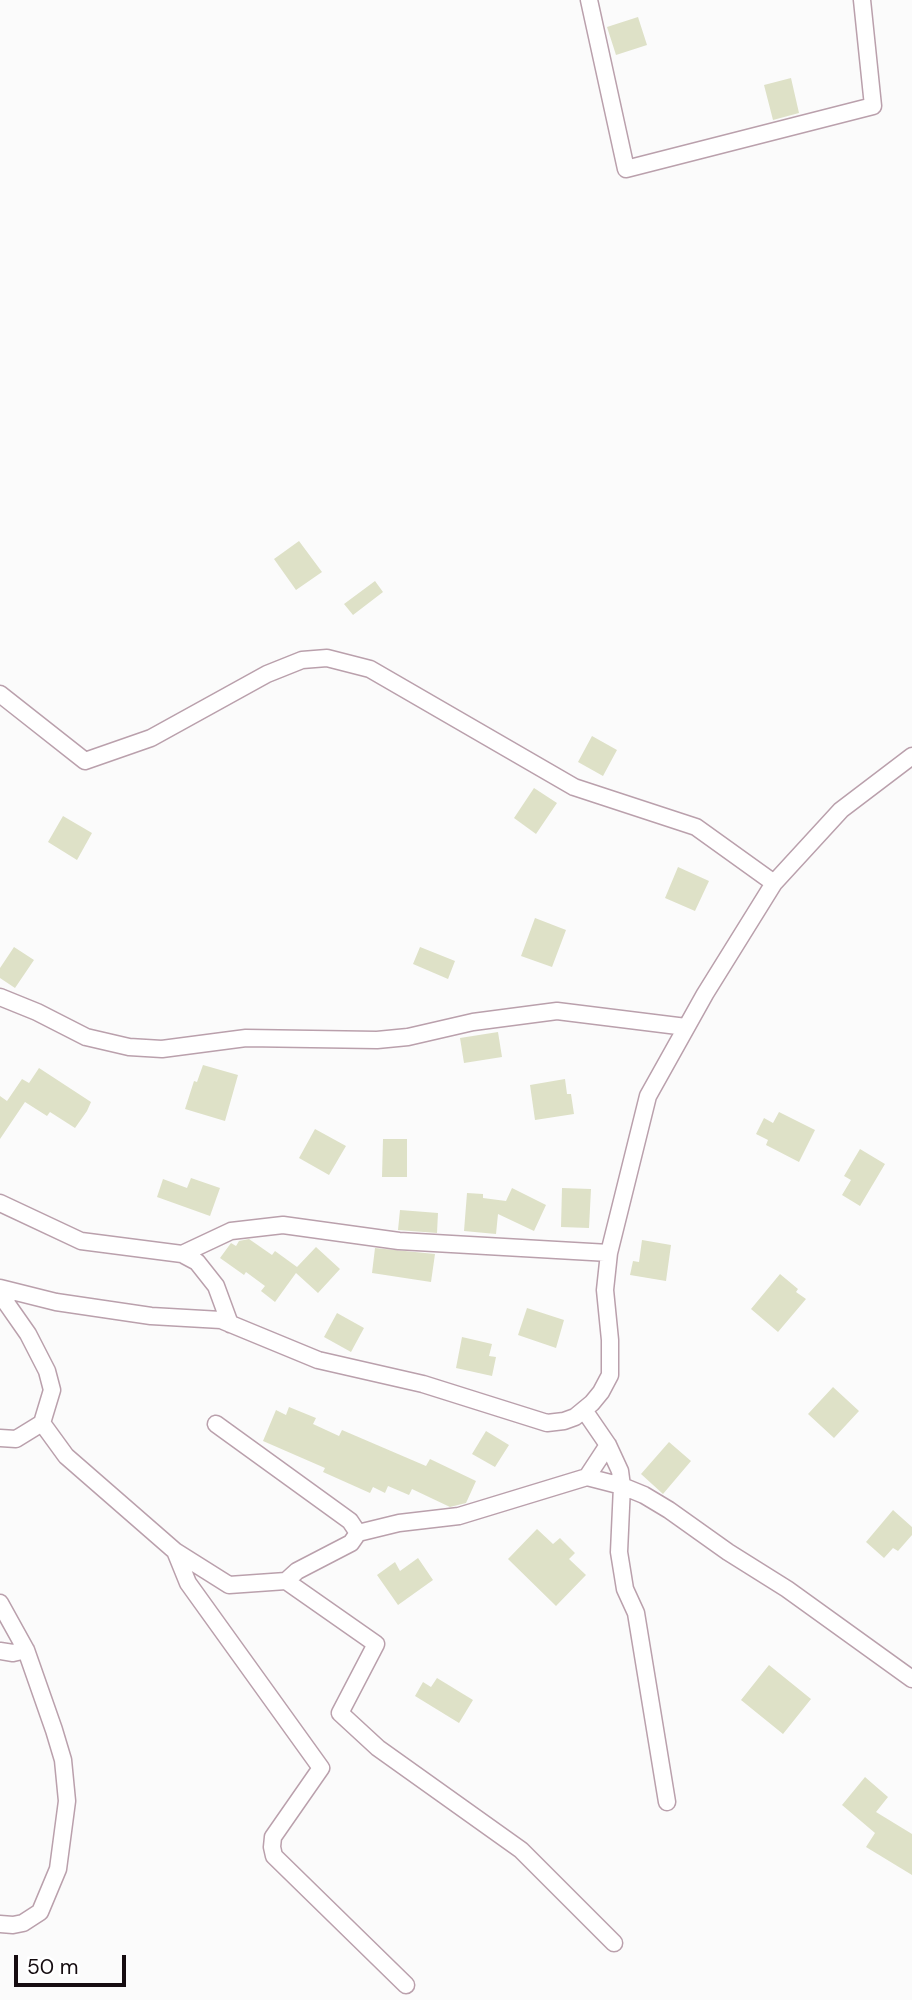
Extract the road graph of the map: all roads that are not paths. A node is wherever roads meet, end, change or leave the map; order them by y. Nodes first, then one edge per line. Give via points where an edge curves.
1 (589, 0) edge
2 (862, 0) edge
3 (0, 694) edge
4 (912, 756) edge
5 (774, 883) junction
6 (0, 997) edge
7 (687, 1027) junction
8 (0, 1203) edge
9 (609, 1253) junction
10 (182, 1254) junction
11 (3, 1300) edge
12 (230, 1324) junction
13 (584, 1410) junction
14 (42, 1423) junction
15 (216, 1424) dead end
16 (0, 1438) edge
17 (608, 1445) junction
18 (587, 1477) junction
19 (622, 1486) junction
20 (358, 1533) junction
21 (175, 1551) junction
22 (286, 1581) junction
23 (0, 1603) edge
24 (26, 1650) junction
25 (0, 1651) edge
26 (912, 1679) edge
27 (667, 1802) dead end
28 (0, 1924) edge
29 (614, 1943) dead end
30 (405, 1984) dead end

1 - 2 street via 626,169 873,106
3 - 5 street via 85,761 151,738 267,674 302,660 327,657 370,670 574,787 696,827
4 - 5 street via 841,810
5 - 7 street
6 - 7 street via 86,1037 162,1049 246,1038 408,1037 557,1010
7 - 9 street via 648,1096
8 - 10 street via 81,1241
9 - 10 street via 399,1241 283,1225 231,1231
9 - 13 street via 605,1290 610,1375
10 - 12 street via 197,1262 216,1286
11 - 12 street
11 - 14 street via 47,1371 52,1390
12 - 13 street via 318,1360 423,1384 547,1423 564,1421
13 - 17 street
14 - 16 street via 16,1438
14 - 21 street via 66,1456
15 - 20 street via 350,1521
17 - 18 street
17 - 19 street
18 - 19 street
18 - 20 street via 459,1517
19 - 26 street via 669,1510
19 - 27 street via 619,1552 625,1589 636,1614
20 - 22 street via 351,1542
21 - 22 street via 229,1585
21 - 30 street via 188,1583 321,1768 273,1837 274,1856
22 - 29 street via 376,1644 340,1713 378,1748 521,1850
23 - 24 street
24 - 25 street
24 - 28 street via 63,1760 67,1801 58,1869 40,1912 23,1923

